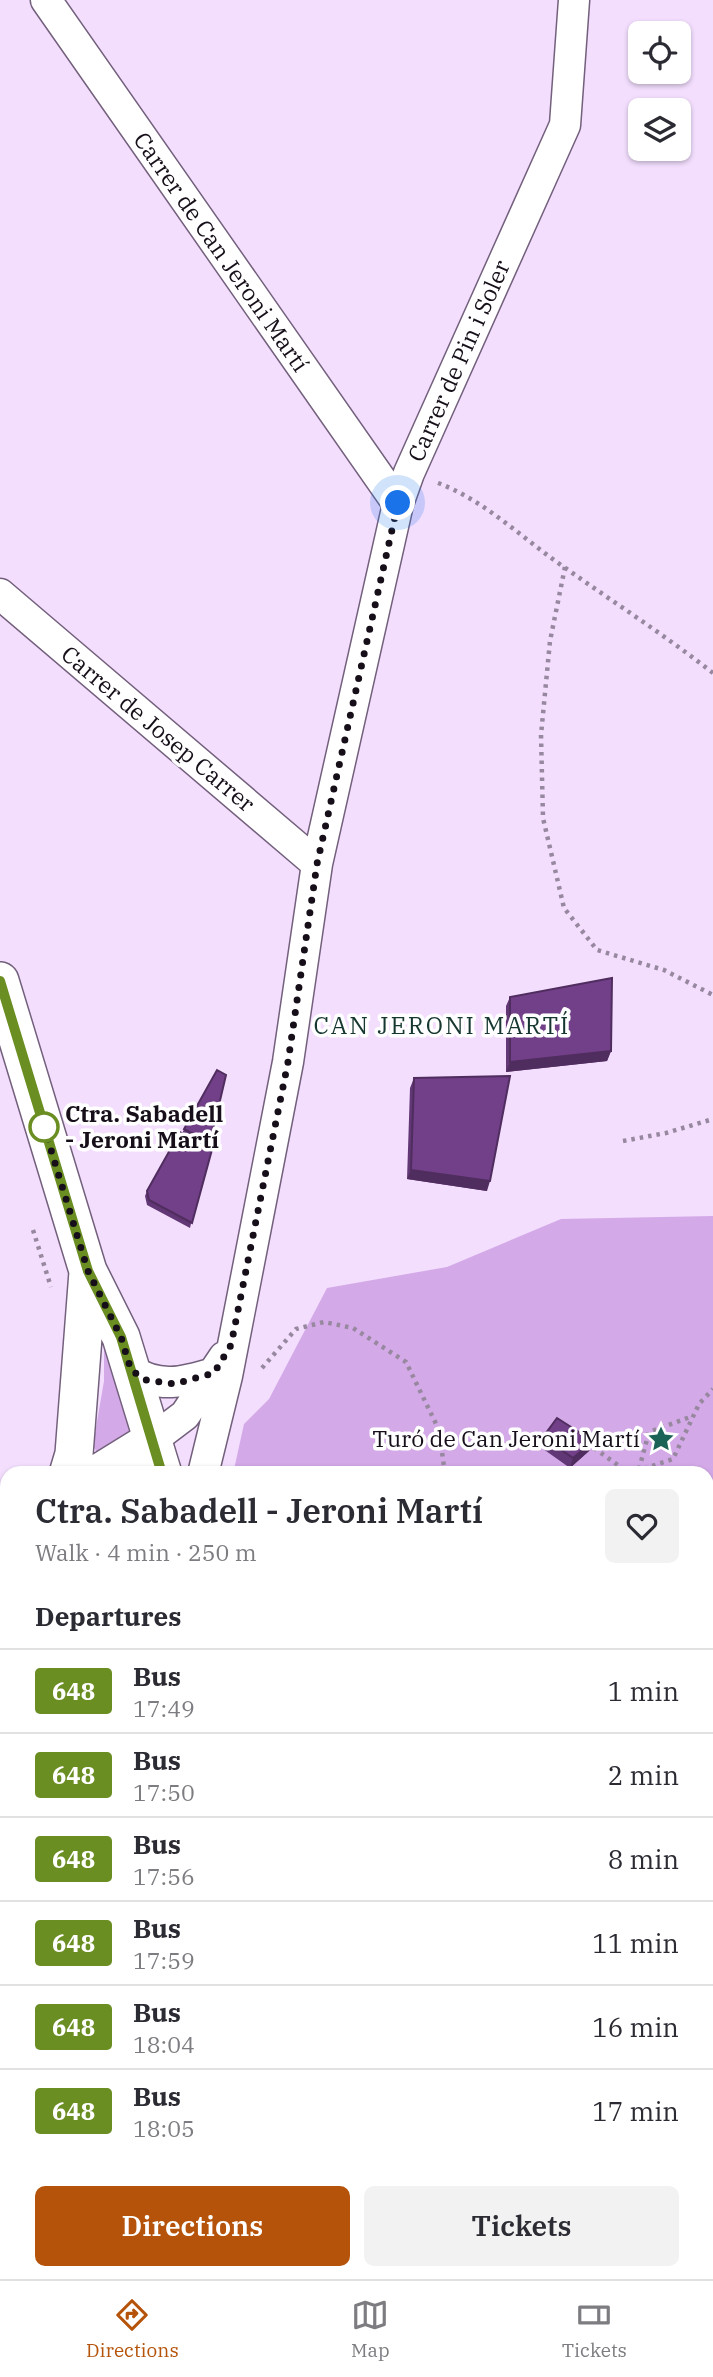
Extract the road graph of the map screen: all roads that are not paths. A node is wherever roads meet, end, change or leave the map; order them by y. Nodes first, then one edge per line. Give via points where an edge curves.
1 (46, 0) edge
2 (574, 0) edge
3 (398, 503) junction
4 (0, 594) edge
5 (317, 864) junction
6 (0, 981) edge
7 (88, 1271) junction
8 (231, 1345) junction
9 (131, 1370) junction
10 (214, 1373) junction
11 (157, 1457) edge
12 (70, 1466) edge
13 (125, 1466) edge
14 (206, 1466) edge

1 - 3 street, Carrer de Can Jeroni Martí
2 - 3 street, Carrer de Pin i Soler via 565,125
3 - 5 street, Carrer de Pin i Soler
4 - 5 street, Carrer de Josep Carrer
5 - 8 street, Carrer de Pin i Soler via 288,1062
6 - 7 street
7 - 9 street via 121,1337
7 - 12 street
8 - 10 street, Carrer de Pin i Soler
8 - 14 street, Carrer de Pin i Soler
9 - 10 street via 146,1380 174,1384
9 - 11 street
10 - 11 street, Carrer de Pin i Soler
11 - 13 street

